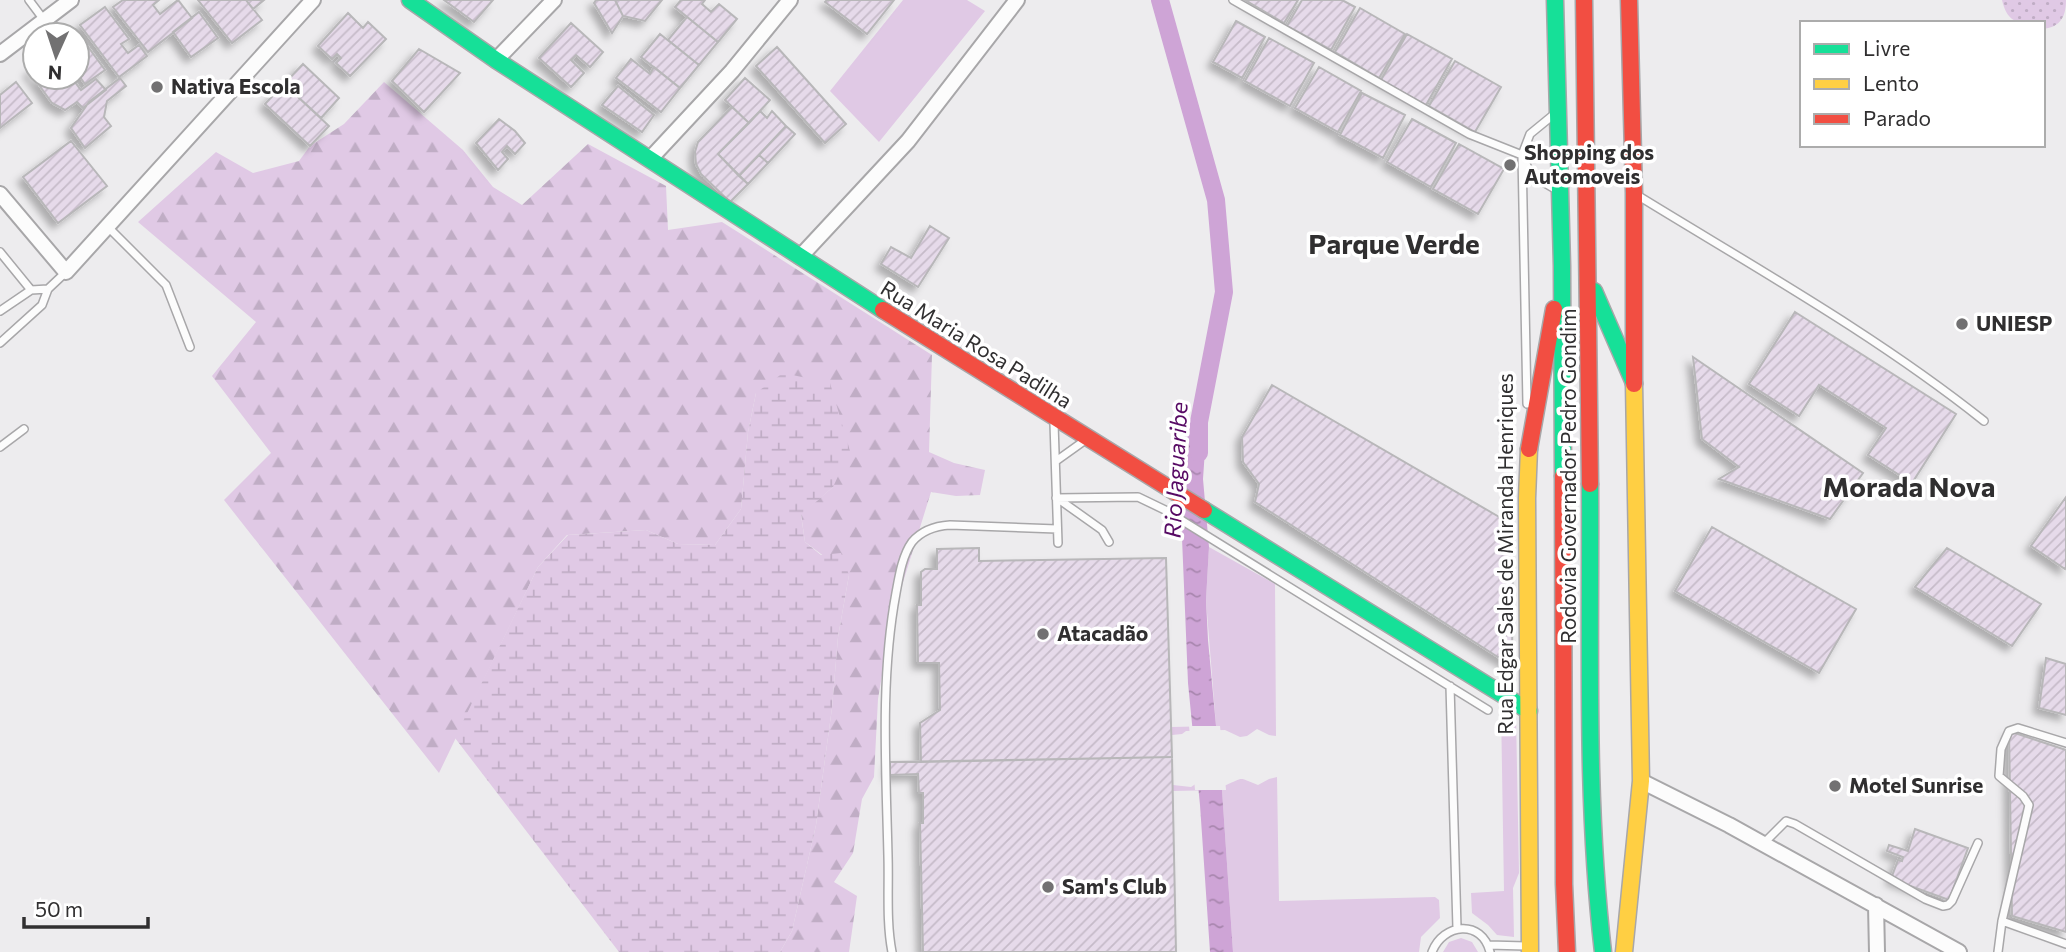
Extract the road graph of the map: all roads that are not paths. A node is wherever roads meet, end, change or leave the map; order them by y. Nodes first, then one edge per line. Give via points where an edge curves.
1 (29, 0) edge
2 (71, 0) edge
3 (313, 0) edge
4 (410, 0) edge
5 (554, 0) edge
6 (790, 0) edge
7 (1017, 0) edge
8 (1233, 0) edge
9 (1555, 0) edge
10 (1584, 0) edge
11 (1629, 0) edge
12 (45, 20) junction
13 (0, 54) edge
14 (496, 60) junction
15 (1558, 111) junction
16 (1522, 155) junction
17 (650, 159) junction
18 (1560, 192) junction
19 (1634, 193) junction
20 (0, 194) edge
21 (108, 227) junction
22 (0, 252) edge
23 (800, 257) junction
24 (1562, 266) junction
25 (66, 272) junction
26 (1589, 280) junction
27 (48, 289) junction
28 (31, 290) junction
29 (0, 311) edge
30 (0, 342) edge
31 (190, 347) dead end
32 (1634, 383) junction
33 (1054, 419) junction
34 (1984, 421) dead end
35 (24, 429) dead end
36 (1086, 439) junction
37 (1529, 443) junction
38 (0, 447) edge
39 (1056, 461) junction
40 (1056, 498) junction
41 (1057, 530) junction
42 (1109, 542) dead end
43 (1058, 543) dead end
44 (1450, 687) junction
45 (1488, 710) dead end
46 (1529, 711) junction
47 (2066, 743) edge
48 (1641, 781) junction
49 (1978, 843) dead end
50 (1763, 844) junction
51 (1876, 905) junction
52 (2002, 921) junction
53 (1457, 928) junction
54 (2066, 944) edge
55 (1877, 946) edge
56 (1489, 949) edge
57 (1530, 949) edge
58 (892, 952) edge
59 (1432, 952) edge
60 (1567, 952) edge
61 (1603, 952) edge
62 (1624, 952) edge
63 (1888, 952) edge
64 (1959, 952) edge
65 (1998, 952) edge

1 - 12 lane
2 - 12 street
3 - 21 street
4 - 14 main road, Rua Maria Rosa Padilha
5 - 14 street
6 - 17 street
7 - 23 street via 908,141
8 - 16 lane via 1469,134
9 - 15 main road, Rodovia Governador Pedro Gondim
10 - 26 main road, Rodovia Governador Pedro Gondim
11 - 19 main road
12 - 13 street
14 - 17 main road, Rua Maria Rosa Padilha
15 - 16 lane via 1530,134
15 - 18 main road, Rodovia Governador Pedro Gondim
16 - 18 lane via 1531,175
16 - 37 lane, Rua Edgar Sales de Miranda Henriques
17 - 23 main road, Rua Maria Rosa Padilha
18 - 24 main road, Rodovia Governador Pedro Gondim
19 - 32 main road
19 - 34 lane via 1777,280
20 - 25 street
21 - 25 street
21 - 31 lane via 166,285
22 - 28 lane
23 - 33 main road, Rua Maria Rosa Padilha
24 - 37 main road
24 - 60 main road, Rodovia Governador Pedro Gondim
25 - 27 lane
26 - 32 main road
26 - 61 main road, Rodovia Governador Pedro Gondim via 1592,801
27 - 28 lane
27 - 30 lane via 42,305
28 - 29 lane
32 - 48 main road
33 - 36 main road, Rua Maria Rosa Padilha
33 - 39 lane
35 - 38 lane
36 - 39 lane
36 - 46 main road, Rua Maria Rosa Padilha
37 - 46 main road, Rua Edgar Sales de Miranda Henriques
39 - 40 lane
40 - 41 lane
40 - 42 lane via 1102,530
40 - 44 lane via 1138,497
41 - 43 lane
41 - 58 lane via 934,526 911,543 904,560 891,624 887,686
44 - 45 lane
44 - 53 lane
46 - 57 main road, Rua Edgar Sales de Miranda Henriques
47 - 52 lane via 2018,728 2008,731 2001,749 1999,776 2029,805
48 - 50 street
48 - 62 main road
49 - 50 lane via 1952,901 1942,906 1795,824 1786,821
50 - 51 street
51 - 55 street
51 - 64 street
52 - 54 lane
52 - 65 lane
53 - 56 lane via 1475,932
53 - 59 lane via 1437,940
55 - 63 lane
56 - 57 lane

